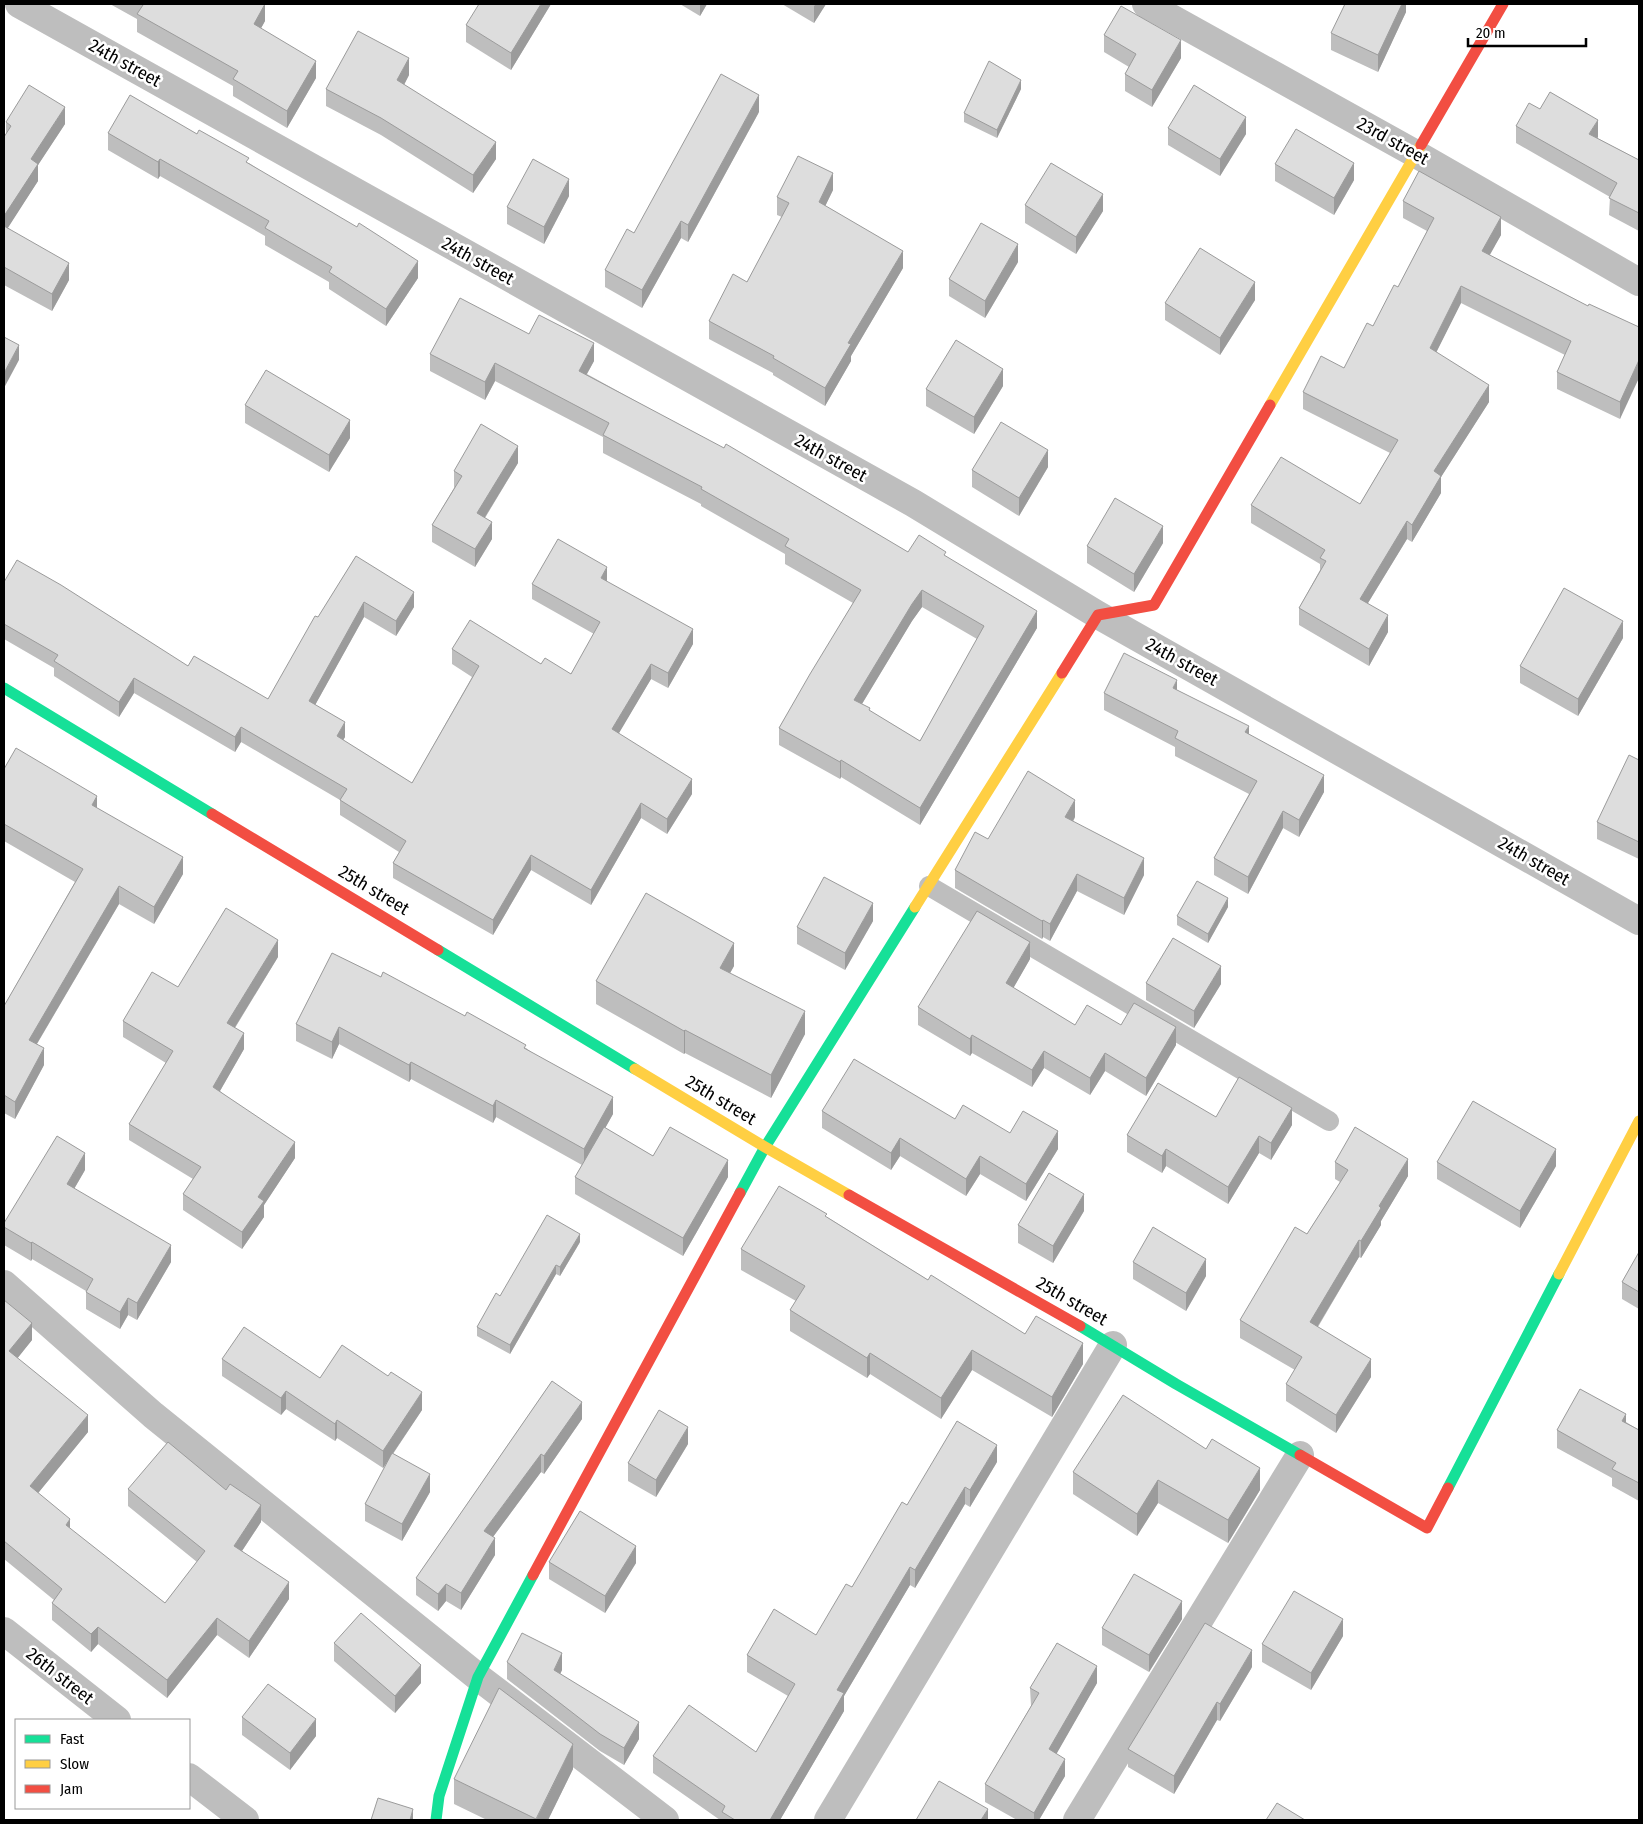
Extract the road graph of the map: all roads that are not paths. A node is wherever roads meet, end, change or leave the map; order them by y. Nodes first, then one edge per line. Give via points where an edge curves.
1 (19, 4) edge
2 (1146, 4) edge
3 (1503, 4) edge
4 (1416, 154) junction
5 (1639, 282) edge
6 (1098, 615) junction
7 (4, 688) edge
8 (929, 886) junction
9 (1639, 921) edge
10 (1329, 1121) dead end
11 (1639, 1121) edge
12 (765, 1147) junction
13 (4, 1284) edge
14 (1113, 1345) junction
15 (1300, 1455) junction
16 (4, 1632) edge
17 (478, 1677) junction
18 (116, 1719) edge
19 (190, 1778) edge
20 (244, 1820) edge
21 (436, 1820) edge
22 (664, 1820) edge
23 (828, 1820) edge
24 (1077, 1820) edge

1 - 6 street, 24th street via 913,503
2 - 4 street, 23rd street
3 - 4 street
4 - 5 street, 23rd street
4 - 6 street via 1154,605
6 - 8 street
6 - 9 street, 24th street
7 - 12 street, 25th street
8 - 10 lane
8 - 12 street
11 - 15 street, 25th street via 1428,1528
12 - 14 street, 25th street
12 - 17 street
13 - 17 street via 153,1415
14 - 15 street, 25th street
14 - 23 street
15 - 24 street
16 - 18 street, 26th street
17 - 21 street via 439,1796
17 - 22 street
19 - 20 street

